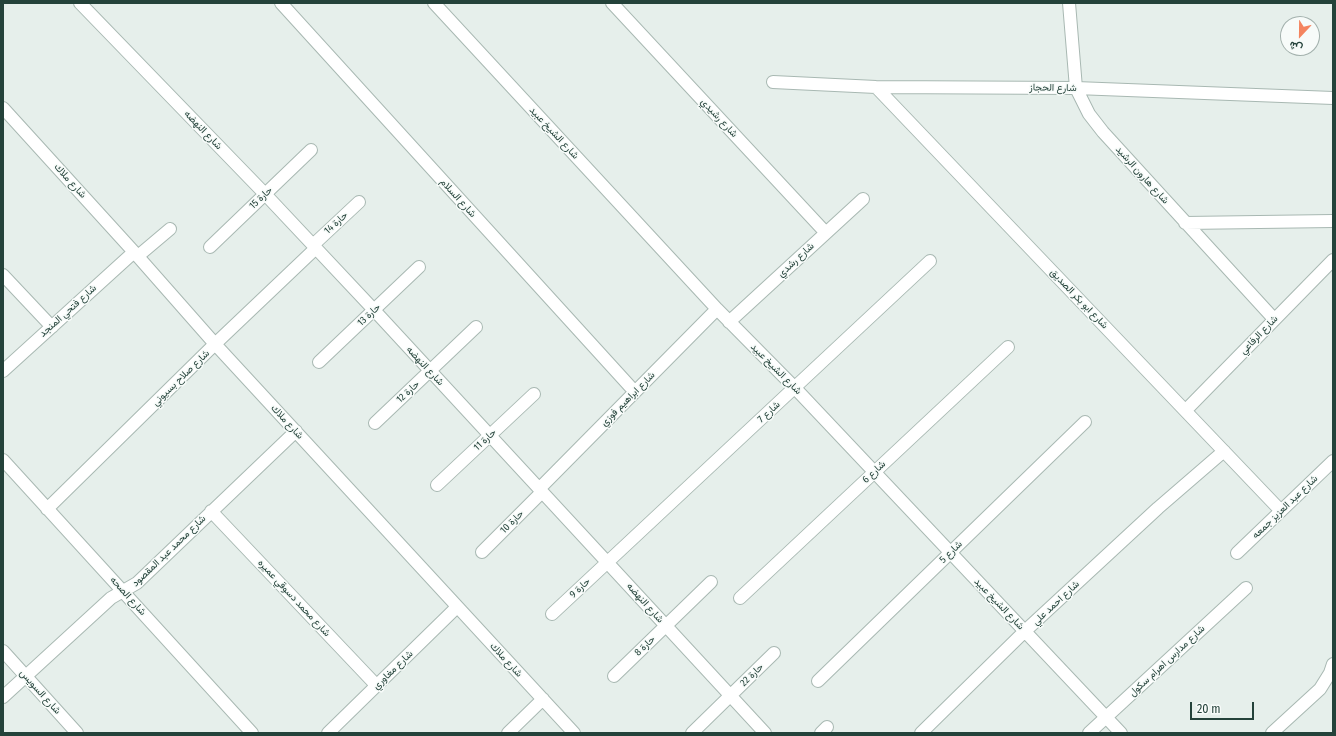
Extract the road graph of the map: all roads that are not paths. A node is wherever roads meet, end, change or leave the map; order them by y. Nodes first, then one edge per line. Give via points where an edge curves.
1 (80, 3) edge
2 (281, 3) edge
3 (434, 3) edge
4 (612, 3) edge
5 (1069, 3) edge
6 (773, 82) dead end
7 (876, 87) junction
8 (1076, 88) junction
9 (1333, 98) edge
10 (3, 108) edge
11 (311, 150) dead end
12 (265, 194) junction
13 (863, 199) dead end
14 (359, 202) dead end
15 (1333, 221) edge
16 (1185, 223) junction
17 (170, 229) dead end
18 (826, 233) junction
19 (314, 246) junction
20 (210, 247) dead end
21 (136, 254) junction
22 (1333, 260) edge
23 (930, 261) dead end
24 (420, 267) dead end
25 (3, 275) edge
26 (717, 309) junction
27 (374, 310) junction
28 (1274, 319) junction
29 (729, 322) junction
30 (52, 327) junction
31 (476, 327) dead end
32 (215, 344) junction
33 (1008, 347) dead end
34 (319, 362) dead end
35 (430, 371) junction
36 (3, 372) edge
37 (795, 388) junction
38 (635, 392) junction
39 (534, 394) dead end
40 (1186, 410) junction
41 (1085, 422) dead end
42 (375, 423) dead end
43 (296, 431) junction
44 (490, 436) junction
45 (1224, 451) junction
46 (3, 460) edge
47 (1333, 461) edge
48 (874, 472) junction
49 (437, 485) dead end
50 (541, 491) junction
51 (47, 509) junction
52 (211, 511) junction
53 (1281, 511) junction
54 (482, 552) dead end
55 (1237, 552) dead end
56 (950, 553) junction
57 (608, 563) junction
58 (711, 582) dead end
59 (1246, 588) dead end
60 (123, 591) junction
61 (740, 598) dead end
62 (457, 607) junction
63 (552, 614) dead end
64 (666, 626) junction
65 (1025, 631) junction
66 (3, 651) edge
67 (774, 653) dead end
68 (1333, 664) edge
69 (26, 676) junction
70 (614, 676) dead end
71 (818, 681) dead end
72 (377, 686) junction
73 (730, 696) junction
74 (3, 697) edge
75 (543, 700) junction
76 (1106, 717) junction
77 (77, 733) edge
78 (252, 733) edge
79 (328, 733) edge
80 (508, 733) edge
81 (574, 733) edge
82 (692, 733) edge
83 (765, 733) edge
84 (921, 733) edge
85 (1089, 733) edge
86 (1121, 733) edge
87 (1272, 733) edge

1 - 12 street, شارع النهضه
2 - 38 street, شارع السلام
3 - 26 street, شارع الشيخ عبيد
4 - 18 street, شارع رشيدي
5 - 8 street, شارع هارون الرشيد
6 - 7 street, شارع الحجاز
7 - 8 street, شارع الحجاز
7 - 40 street, شارع ابو بكر الصديق
8 - 9 street, شارع الحجاز
8 - 16 street, شارع هارون الرشيد via 1089,114 1103,132
10 - 21 street, شارع ملاك
11 - 12 street, حارة 15
12 - 19 street, شارع النهضه
12 - 20 street, حارة 15
13 - 18 street, شارع رشدي
14 - 19 street, حارة 14
15 - 16 street
16 - 28 street, شارع هارون الرشيد
17 - 21 street, شارع فتحي المنجد
18 - 29 street, شارع رشدي
19 - 27 street, شارع النهضه
19 - 32 street, شارع صلاح بسيوني
21 - 30 street, شارع فتحي المنجد
21 - 32 street, شارع ملاك
22 - 28 street, شارع الرفاعي
23 - 37 street, شارع 7
24 - 27 street, حارة 13
25 - 30 street
26 - 29 street, شارع الشيخ عبيد
26 - 38 street, شارع ابراهيم فوزي
27 - 34 street, حارة 13
27 - 35 street, شارع النهضه
28 - 40 street, شارع الرفاعي
29 - 37 street, شارع الشيخ عبيد
30 - 36 street, شارع فتحي المنجد
31 - 35 street, حارة 12
32 - 43 street, شارع ملاك
32 - 51 street, شارع صلاح بسيوني
33 - 48 street, شارع 6
35 - 42 street, حارة 12
35 - 44 street, شارع النهضه
37 - 48 street, شارع الشيخ عبيد
37 - 57 street, شارع 7
38 - 50 street, شارع ابراهيم فوزي
39 - 44 street, حارة 11
40 - 45 street, شارع ابو بكر الصديق
41 - 56 street, شارع 5
43 - 52 street, شارع محمد عبد المقصود
43 - 62 street, شارع ملاك
44 - 49 street, حارة 11
44 - 50 street, شارع النهضه
45 - 53 street, شارع ابو بكر الصديق
45 - 65 street, شارع احمد علي via 1158,508
46 - 51 street, شارع الصحه
47 - 53 street, شارع عبد العزيز جمعه
48 - 56 street, شارع الشيخ عبيد
48 - 61 street, شارع 6
50 - 54 street, حارة 10
50 - 57 street, شارع النهضه
51 - 60 street, شارع الصحه
52 - 60 street, شارع محمد عبد المقصود via 137,583
52 - 72 street, شارع محمد دسوقي عميره
53 - 55 street, شارع عبد العزيز جمعه
56 - 65 street, شارع الشيخ عبيد
56 - 71 street, شارع 5
57 - 63 street, حارة 9
57 - 64 street, شارع النهضه
58 - 64 street, حارة 8
59 - 76 street, شارع مدارس اهرام سكول
60 - 69 street, شارع محمد عبد المقصود via 111,598
60 - 78 street, شارع الصحه
62 - 72 street, شارع مغاوري
62 - 75 street, شارع ملاك
64 - 70 street, حارة 8
64 - 73 street, شارع النهضه
65 - 76 street, شارع الشيخ عبيد
65 - 84 street, شارع احمد علي
66 - 69 street, شارع السويس
67 - 73 street, حارة 22
68 - 87 street via 1320,689
69 - 74 street, شارع محمد عبد المقصود
69 - 77 street, شارع السويس
72 - 79 street, شارع مغاوري
73 - 82 street, حارة 22
73 - 83 street, شارع النهضه
75 - 80 street
75 - 81 street, شارع ملاك
76 - 85 street, شارع مدارس اهرام سكول
76 - 86 street, شارع الشيخ عبيد

